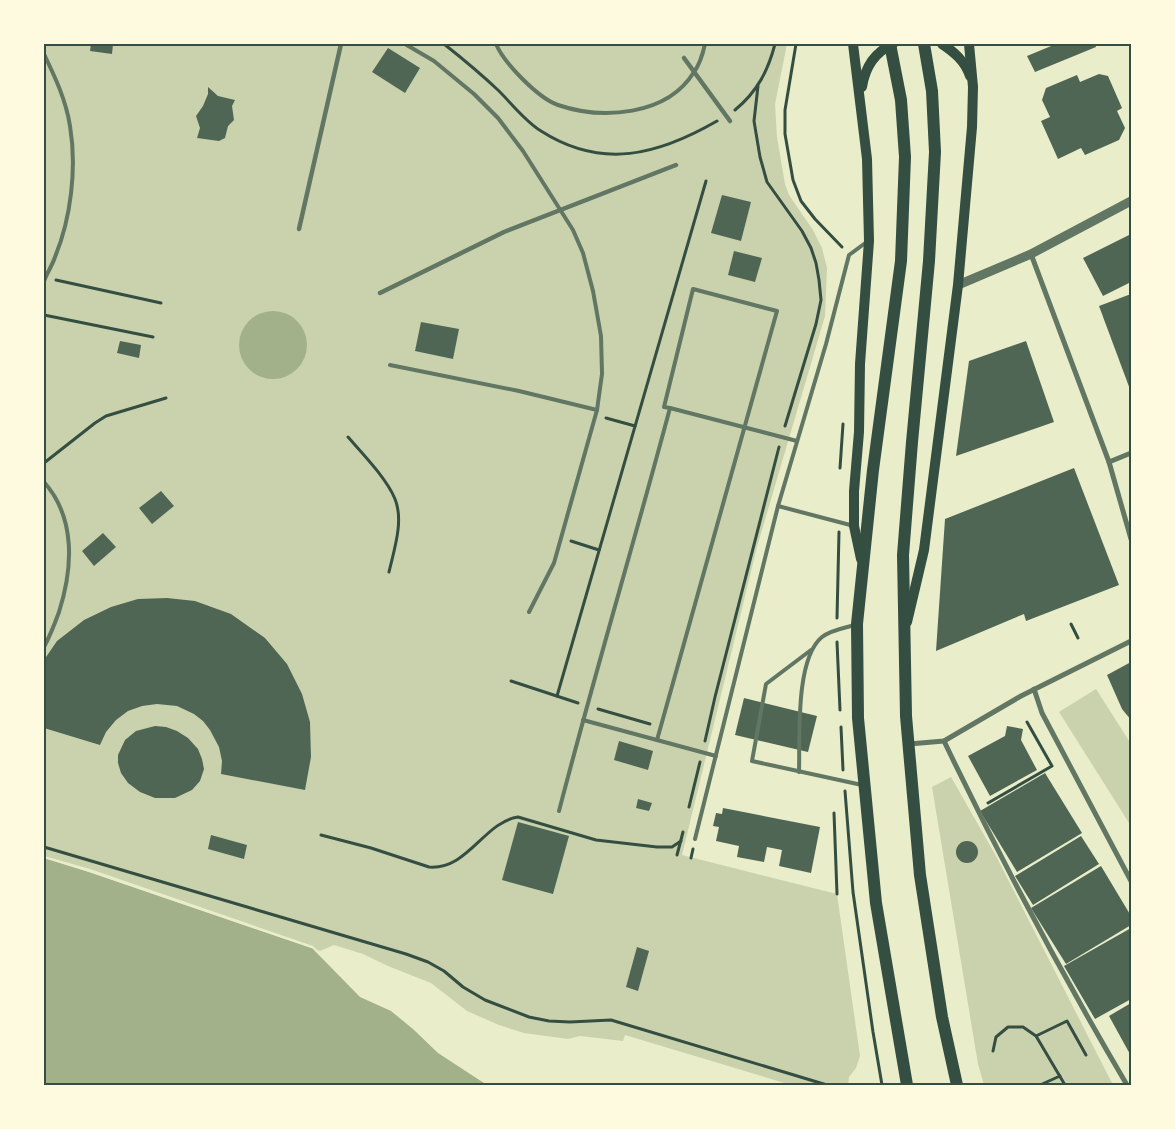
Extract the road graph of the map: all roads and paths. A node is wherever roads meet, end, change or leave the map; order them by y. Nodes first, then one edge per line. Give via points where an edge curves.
1 (341, 44) edge
2 (405, 44) edge
3 (496, 44) edge
4 (705, 44) edge
5 (775, 44) edge
6 (796, 44) edge
7 (852, 44) edge
8 (892, 44) edge
9 (924, 44) edge
10 (942, 44) edge
11 (970, 44) edge
12 (44, 54) edge
13 (684, 58) dead end
14 (694, 73) junction
15 (973, 87) junction
16 (860, 95) junction
17 (730, 121) dead end
18 (676, 165) dead end
19 (706, 181) dead end
20 (1131, 201) edge
21 (561, 209) junction
22 (300, 229) dead end
23 (869, 240) junction
24 (848, 254) junction
25 (1031, 254) junction
26 (56, 280) dead end
27 (44, 281) edge
28 (958, 284) junction
29 (380, 293) dead end
30 (160, 303) dead end
31 (44, 314) edge
32 (153, 337) dead end
33 (390, 364) dead end
34 (166, 398) dead end
35 (670, 408) junction
36 (596, 413) junction
37 (843, 420) dead end
38 (635, 426) junction
39 (745, 427) junction
40 (348, 437) dead end
41 (782, 437) junction
42 (797, 441) junction
43 (1131, 453) edge
44 (1109, 462) junction
45 (44, 463) edge
46 (840, 469) dead end
47 (44, 482) edge
48 (778, 506) junction
49 (839, 522) junction
50 (854, 526) junction
51 (561, 538) junction
52 (1131, 539) edge
53 (599, 550) junction
54 (863, 564) junction
55 (389, 572) dead end
56 (529, 612) dead end
57 (857, 624) junction
58 (1071, 624) dead end
59 (836, 630) junction
60 (904, 632) junction
61 (1078, 638) dead end
62 (1131, 641) edge
63 (44, 647) edge
64 (810, 650) junction
65 (511, 681) dead end
66 (1034, 689) junction
67 (557, 696) junction
68 (586, 705) junction
69 (840, 715) dead end
70 (582, 720) junction
71 (1027, 722) dead end
72 (841, 724) dead end
73 (661, 727) junction
74 (697, 737) dead end
75 (657, 740) junction
76 (706, 740) junction
77 (944, 740) junction
78 (907, 744) junction
79 (703, 752) junction
80 (716, 756) junction
81 (800, 772) junction
82 (844, 782) junction
83 (864, 786) junction
84 (977, 810) junction
85 (559, 811) dead end
86 (834, 813) dead end
87 (687, 814) dead end
88 (685, 823) dead end
89 (321, 835) dead end
90 (695, 839) dead end
91 (681, 841) junction
92 (44, 847) edge
93 (677, 855) dead end
94 (1131, 881) edge
95 (838, 894) dead end
96 (1036, 1036) junction
97 (993, 1051) dead end
98 (1086, 1055) dead end
99 (1060, 1076) junction
100 (827, 1085) edge
101 (882, 1085) edge
102 (907, 1085) edge
103 (957, 1085) edge
104 (1040, 1085) edge
105 (1065, 1085) edge
106 (1127, 1085) edge

1 - 22 street
2 - 21 lane via 434,61 498,118
3 - 14 lane via 513,69 532,88 556,104 586,112 615,113 640,109 678,90
4 - 14 lane
5 - 41 path via 768,69 758,86 754,121 760,157 767,182 811,248 821,300
6 - 24 path via 785,110 793,180 801,201
7 - 16 main road
8 - 16 main road via 872,59 863,76
8 - 54 main road via 901,100 905,157 901,261
9 - 60 main road via 932,91 935,152 929,261 903,555
10 - 15 main road via 968,69
11 - 15 main road
12 - 27 lane via 63,98 70,126 72,160 66,220 55,258
13 - 14 street
14 - 17 street
15 - 28 main road
16 - 23 main road via 868,158
18 - 21 street
19 - 38 path
20 - 25 street
21 - 29 street via 504,232
21 - 36 lane via 583,253 601,336 602,374
23 - 24 lane
23 - 50 main road
24 - 42 lane
25 - 28 street
25 - 44 street
26 - 30 path
28 - 60 main road via 924,550
31 - 32 path
33 - 36 lane via 519,391
34 - 45 path via 106,416
35 - 39 lane
35 - 39 lane via 664,407 693,289 777,311
35 - 68 lane
36 - 38 path
36 - 51 lane
37 - 46 path
38 - 53 path
39 - 41 lane
39 - 73 lane
40 - 55 path via 396,500 398,521
41 - 42 lane
41 - 76 path
42 - 48 lane
43 - 44 street
44 - 52 street
47 - 63 lane via 63,512 70,548 66,589
48 - 49 lane
48 - 80 lane
49 - 50 lane
49 - 59 path
50 - 54 main road
51 - 53 path
51 - 56 lane via 554,563
53 - 67 path
54 - 57 main road
57 - 59 lane
57 - 83 main road via 858,718
58 - 61 path
59 - 64 lane via 823,636
59 - 69 path
60 - 78 main road
62 - 66 street
64 - 81 lane via 802,690
64 - 81 lane via 766,684 752,762
65 - 67 path
66 - 77 street
66 - 94 street via 1042,713
67 - 68 path
68 - 70 lane
68 - 73 path
70 - 75 lane
70 - 85 lane
71 - 84 path via 1052,766
72 - 82 path
73 - 75 lane
74 - 76 path
75 - 79 lane
76 - 79 path
77 - 78 street
77 - 84 street
78 - 103 main road via 920,875 942,1017
79 - 80 lane
79 - 87 path
80 - 90 lane
81 - 82 lane
82 - 83 lane
82 - 101 path via 853,892
83 - 102 main road via 876,903
84 - 106 street via 1075,995
86 - 95 path
88 - 91 path
89 - 91 path via 439,868 456,861 500,824 518,817 596,840 658,847 672,847
91 - 93 path
92 - 100 path via 406,954 428,962 485,1000 529,1017 570,1022 611,1020
96 - 97 path via 1023,1026 1008,1027 996,1037
96 - 98 path via 1067,1021
96 - 99 path
99 - 104 path
99 - 105 path

